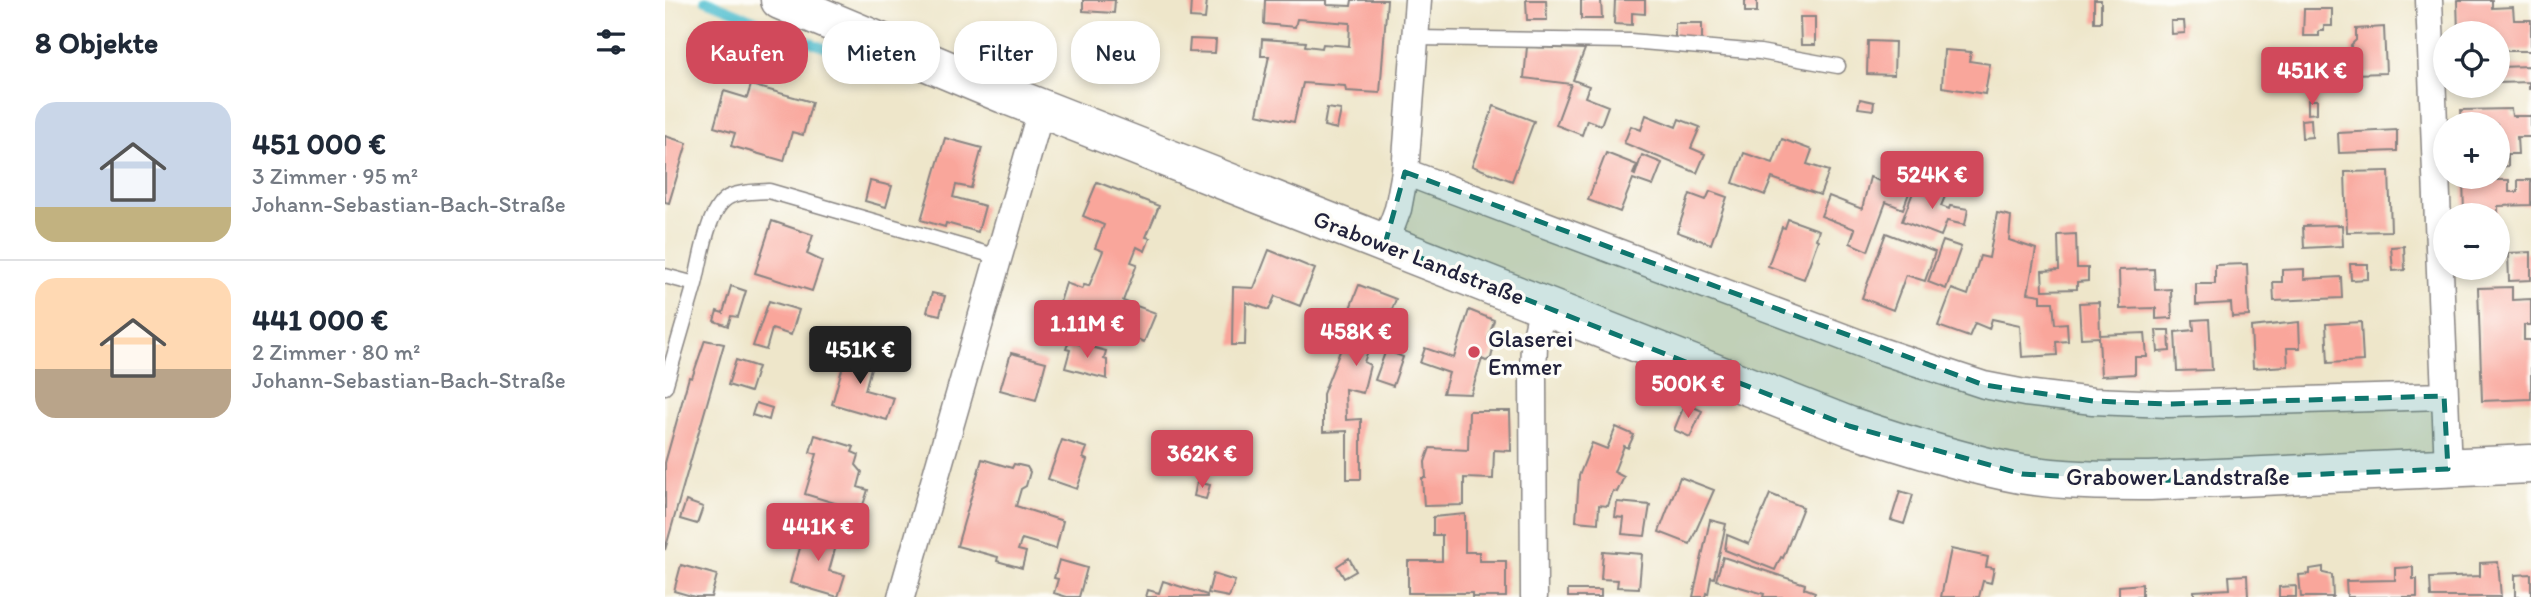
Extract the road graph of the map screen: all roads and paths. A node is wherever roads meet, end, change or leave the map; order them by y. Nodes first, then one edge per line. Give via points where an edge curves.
1 (781, 0) edge
2 (1418, 0) edge
3 (2429, 0) edge
4 (1416, 38) junction
5 (1838, 65) dead end
6 (1043, 110) junction
7 (1405, 172) junction
8 (1385, 244) junction
9 (998, 257) junction
10 (665, 276) edge
11 (695, 284) junction
12 (1543, 306) junction
13 (665, 387) edge
14 (2444, 396) junction
15 (2531, 464) edge
16 (2448, 469) junction
17 (901, 597) edge
18 (1534, 597) edge

1 - 6 main road, Grabower Landstraße
2 - 4 street
3 - 14 street
4 - 5 lane via 1630,41 1760,52
4 - 7 street
6 - 8 main road, Grabower Landstraße
6 - 9 street
7 - 8 street
7 - 14 street via 1878,350 1984,385 2093,401 2168,404
8 - 12 main road, Grabower Landstraße
9 - 11 lane via 769,191 747,192 730,196 713,214
9 - 17 street
10 - 11 lane
11 - 13 lane
12 - 16 main road, Grabower Landstraße via 1849,426 1943,456 2022,474 2150,481
12 - 18 street via 1532,375
14 - 16 street
15 - 16 main road, Grabower Landstraße

